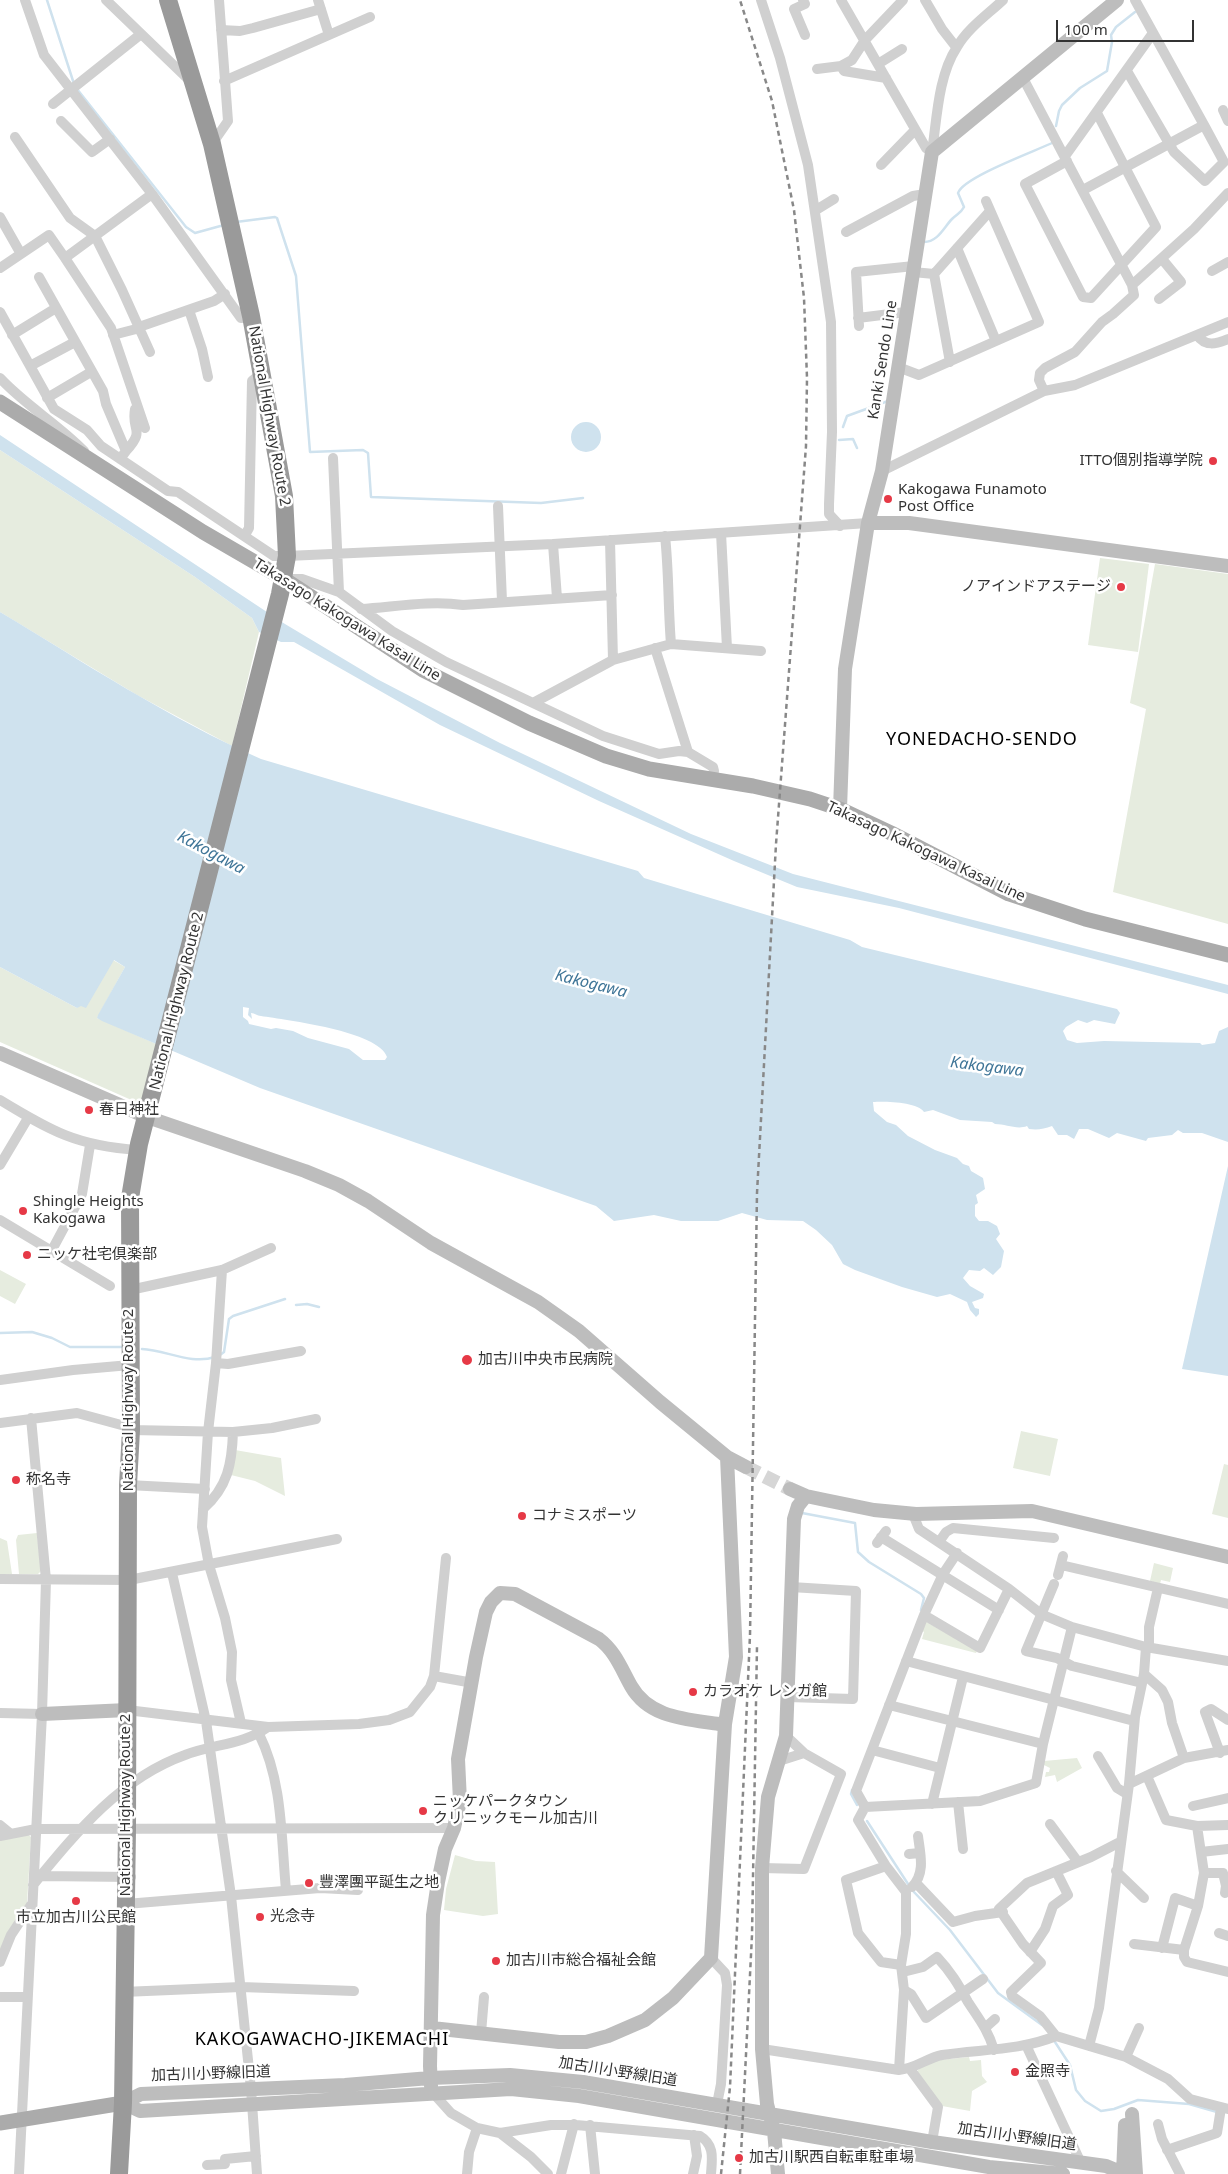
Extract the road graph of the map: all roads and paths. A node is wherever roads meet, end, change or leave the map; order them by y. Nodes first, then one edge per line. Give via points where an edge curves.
1 (25, 0) edge
2 (106, 0) edge
3 (168, 0) edge
4 (219, 0) edge
5 (761, 0) edge
6 (803, 0) edge
7 (841, 0) edge
8 (903, 0) edge
9 (925, 0) edge
10 (1003, 0) edge
11 (1117, 0) edge
12 (1135, 0) edge
13 (319, 5) edge
14 (370, 18) dead end
15 (221, 30) junction
16 (1152, 32) junction
17 (141, 34) junction
18 (805, 34) dead end
19 (329, 35) junction
20 (865, 40) junction
21 (956, 47) junction
22 (902, 48) dead end
23 (878, 64) junction
24 (841, 66) junction
25 (817, 69) dead end
26 (1127, 71) junction
27 (886, 78) junction
28 (1023, 78) junction
29 (224, 80) junction
30 (74, 87) junction
31 (196, 87) junction
32 (53, 104) dead end
33 (1223, 110) dead end
34 (1097, 113) junction
35 (61, 121) dead end
36 (1228, 121) edge
37 (1204, 125) junction
38 (915, 130) junction
39 (15, 137) dead end
40 (110, 139) junction
41 (212, 144) junction
42 (1169, 145) junction
43 (932, 152) junction
44 (1066, 158) junction
45 (881, 165) dead end
46 (1126, 167) junction
47 (1083, 190) junction
48 (1228, 193) edge
49 (152, 194) junction
50 (925, 194) junction
51 (834, 199) dead end
52 (816, 210) junction
53 (0, 219) edge
54 (846, 232) dead end
55 (95, 236) junction
56 (957, 248) junction
57 (21, 254) junction
58 (65, 258) junction
59 (1162, 259) junction
60 (1121, 266) junction
61 (0, 268) edge
62 (913, 269) junction
63 (934, 274) junction
64 (39, 276) dead end
65 (1132, 285) junction
66 (225, 294) junction
67 (1166, 298) dead end
68 (56, 308) junction
69 (189, 310) junction
70 (0, 312) edge
71 (906, 312) junction
72 (251, 316) junction
73 (1228, 322) edge
74 (140, 328) junction
75 (12, 335) junction
76 (113, 335) junction
77 (1196, 335) junction
78 (1228, 339) edge
79 (996, 341) junction
80 (75, 342) junction
81 (150, 352) dead end
82 (950, 362) junction
83 (30, 366) junction
84 (898, 367) junction
85 (92, 372) junction
86 (262, 373) junction
87 (208, 377) dead end
88 (0, 378) edge
89 (1044, 391) junction
90 (47, 398) junction
91 (0, 402) edge
92 (137, 404) junction
93 (145, 428) dead end
94 (123, 455) junction
95 (333, 458) dead end
96 (96, 462) junction
97 (882, 471) junction
98 (498, 506) dead end
99 (868, 523) junction
100 (840, 526) junction
101 (721, 533) junction
102 (245, 535) junction
103 (665, 536) junction
104 (610, 540) junction
105 (554, 544) junction
106 (499, 546) junction
107 (337, 552) junction
108 (287, 556) junction
109 (1228, 566) edge
110 (282, 586) junction
111 (339, 592) junction
112 (612, 595) junction
113 (557, 598) junction
114 (502, 601) junction
115 (361, 609) junction
116 (671, 644) junction
117 (655, 648) junction
118 (727, 648) junction
119 (761, 651) dead end
120 (613, 660) junction
121 (533, 703) junction
122 (688, 752) junction
123 (712, 780) junction
124 (840, 810) junction
125 (1228, 955) edge
126 (0, 1053) edge
127 (0, 1100) edge
128 (148, 1113) junction
129 (28, 1118) junction
130 (90, 1145) junction
131 (138, 1150) junction
132 (0, 1165) edge
133 (0, 1220) edge
134 (271, 1248) dead end
135 (52, 1250) junction
136 (222, 1270) junction
137 (110, 1286) dead end
138 (130, 1290) junction
139 (301, 1351) dead end
140 (216, 1358) junction
141 (130, 1364) junction
142 (0, 1380) edge
143 (31, 1418) junction
144 (316, 1419) dead end
145 (0, 1423) edge
146 (131, 1430) junction
147 (208, 1432) junction
148 (233, 1432) junction
149 (727, 1457) junction
150 (746, 1467) tunnel mouth
151 (128, 1485) junction
152 (204, 1489) junction
153 (790, 1489) tunnel mouth
154 (806, 1496) junction
155 (203, 1509) junction
156 (916, 1514) junction
157 (881, 1537) dead end
158 (1054, 1538) dead end
159 (337, 1539) dead end
160 (938, 1542) junction
161 (956, 1553) junction
162 (1228, 1557) edge
163 (446, 1558) dead end
164 (209, 1565) junction
165 (172, 1573) junction
166 (942, 1577) junction
167 (0, 1579) edge
168 (46, 1580) junction
169 (129, 1580) junction
170 (792, 1587) junction
171 (1158, 1588) junction
172 (1009, 1589) junction
173 (1228, 1604) edge
174 (998, 1610) junction
175 (1041, 1614) junction
176 (924, 1615) junction
177 (1072, 1627) junction
178 (1148, 1647) junction
179 (906, 1661) junction
180 (1064, 1661) junction
181 (1228, 1661) edge
182 (434, 1676) junction
183 (963, 1677) junction
184 (1143, 1678) junction
185 (472, 1683) junction
186 (788, 1697) junction
187 (1055, 1700) junction
188 (890, 1705) junction
189 (127, 1710) junction
190 (0, 1713) edge
191 (42, 1714) junction
192 (1228, 1720) edge
193 (206, 1721) junction
194 (951, 1721) junction
195 (1134, 1721) junction
196 (241, 1723) junction
197 (725, 1724) junction
198 (268, 1727) junction
199 (259, 1734) junction
200 (786, 1736) junction
201 (1043, 1744) junction
202 (210, 1747) junction
203 (872, 1750) junction
204 (1224, 1751) edge
205 (804, 1753) junction
206 (1098, 1756) dead end
207 (1184, 1758) junction
208 (779, 1761) junction
209 (940, 1768) junction
210 (1147, 1776) junction
211 (127, 1786) junction
212 (1128, 1789) junction
213 (1202, 1792) dead end
214 (1228, 1798) edge
215 (958, 1802) junction
216 (1204, 1803) junction
217 (932, 1804) junction
218 (1193, 1806) dead end
219 (865, 1807) junction
220 (1050, 1824) dead end
221 (0, 1825) edge
222 (1228, 1825) edge
223 (1198, 1826) junction
224 (221, 1827) junction
225 (281, 1827) junction
226 (454, 1828) junction
227 (36, 1829) junction
228 (80, 1829) junction
229 (127, 1829) junction
230 (11, 1834) junction
231 (0, 1836) edge
232 (918, 1836) dead end
233 (1120, 1842) junction
234 (963, 1849) dead end
235 (1228, 1849) edge
236 (1201, 1852) junction
237 (920, 1853) junction
238 (909, 1854) dead end
239 (1078, 1862) junction
240 (886, 1866) junction
241 (762, 1868) junction
242 (1056, 1871) junction
243 (1116, 1871) junction
244 (1204, 1873) junction
245 (40, 1876) junction
246 (129, 1877) junction
247 (916, 1883) junction
248 (32, 1885) junction
249 (286, 1890) junction
250 (358, 1890) dead end
251 (906, 1892) junction
252 (1225, 1893) dead end
253 (231, 1896) junction
254 (1144, 1898) dead end
255 (32, 1904) junction
256 (126, 1904) junction
257 (1198, 1906) junction
258 (1003, 1912) junction
259 (1134, 1944) dead end
260 (1162, 1948) junction
261 (1184, 1950) junction
262 (1030, 1952) junction
263 (711, 1958) junction
264 (0, 1962) edge
265 (902, 1969) junction
266 (1228, 1972) edge
267 (983, 1978) dead end
268 (241, 1987) junction
269 (904, 1990) junction
270 (354, 1991) dead end
271 (123, 1992) junction
272 (963, 1993) junction
273 (27, 1997) junction
274 (484, 1997) dead end
275 (0, 1998) edge
276 (995, 2019) dead end
277 (986, 2026) junction
278 (432, 2028) junction
279 (1139, 2028) dead end
280 (481, 2033) junction
281 (1056, 2036) junction
282 (1026, 2045) junction
283 (1089, 2046) junction
284 (762, 2049) junction
285 (994, 2050) junction
286 (1126, 2057) junction
287 (904, 2070) junction
288 (430, 2078) junction
289 (433, 2093) junction
290 (252, 2096) junction
291 (123, 2103) junction
292 (717, 2104) junction
293 (1224, 2108) edge
294 (770, 2113) junction
295 (23, 2118) junction
296 (0, 2123) edge
297 (574, 2124) junction
298 (1158, 2124) dead end
299 (590, 2125) junction
300 (477, 2128) junction
301 (774, 2131) junction
302 (500, 2133) junction
303 (694, 2135) junction
304 (932, 2142) junction
305 (1167, 2150) junction
306 (256, 2156) junction
307 (1081, 2163) junction
308 (207, 2165) dead end
309 (989, 2170) edge
310 (20, 2174) edge
311 (119, 2174) edge
312 (257, 2174) edge
313 (467, 2174) edge
314 (548, 2174) edge
315 (561, 2174) edge
316 (595, 2174) edge
317 (692, 2174) edge
318 (711, 2174) edge
319 (778, 2174) edge
320 (1063, 2174) edge
321 (1123, 2174) edge
322 (1136, 2174) edge
323 (1180, 2174) edge

1 - 30 street via 44,55
2 - 17 street
3 - 31 highway, National Highway Route 2
4 - 15 street
5 - 52 street via 795,112
6 - 18 street via 805,4 794,9
7 - 20 street
8 - 20 street
9 - 21 street
10 - 21 street
11 - 28 street
12 - 16 street
13 - 15 street via 254,28
13 - 19 street
14 - 19 street
15 - 29 street
16 - 26 street
16 - 37 street
17 - 30 street
17 - 31 street
19 - 29 street
20 - 23 street
20 - 24 street via 852,60
21 - 43 street via 944,80
22 - 23 street
23 - 27 street
24 - 25 street
24 - 27 street via 844,71
26 - 34 street
26 - 42 street
27 - 38 street
28 - 43 street
28 - 44 street
29 - 41 street via 228,121
30 - 32 street
30 - 40 street
31 - 41 highway, National Highway Route 2
33 - 36 street
34 - 44 street
34 - 46 street
35 - 40 street via 92,152
37 - 42 street
37 - 42 street via 1224,162 1205,181
38 - 43 street
38 - 45 street
39 - 55 street via 70,218
40 - 49 street
41 - 72 highway, National Highway Route 2
42 - 46 street
43 - 50 street, Kanki Sendo Line
44 - 47 street
44 - 60 street via 1025,184 1083,297 1091,298
46 - 47 street
46 - 60 street via 1156,227
47 - 60 street
48 - 59 street
49 - 55 street
49 - 66 street
50 - 54 street via 912,196
50 - 62 street, Kanki Sendo Line
51 - 52 street
52 - 100 street via 831,322 832,432 828,504 829,514
53 - 57 street
55 - 58 street
55 - 74 street
56 - 63 street
56 - 79 street
56 - 79 street via 988,206 1038,322
57 - 58 street via 49,235
57 - 61 street
58 - 76 street
59 - 65 street
59 - 67 street via 1181,282
60 - 65 street
62 - 63 street
62 - 71 street, Kanki Sendo Line
62 - 71 street via 856,272 859,322
63 - 82 street
64 - 68 street
65 - 89 street via 1134,295 1102,322 1075,352 1040,373
66 - 69 street
66 - 72 street via 241,318
68 - 75 street
68 - 80 street
69 - 74 street
69 - 87 street
70 - 75 street
71 - 84 street, Kanki Sendo Line
72 - 86 highway, National Highway Route 2
73 - 77 street
74 - 76 street
74 - 81 street
75 - 83 street
76 - 92 street
77 - 78 street via 1208,344
77 - 89 street via 1076,385
79 - 82 street
80 - 83 street
80 - 85 street
82 - 84 street via 919,375
83 - 90 street
84 - 97 street, Kanki Sendo Line
85 - 90 street
85 - 94 street via 103,391
86 - 102 street via 252,381 248,528
86 - 108 highway, National Highway Route 2 via 284,496
88 - 96 street
89 - 97 street
90 - 94 street via 54,409 87,430 101,446
91 - 96 main road, Takasago Kakogawa Kasai Line
92 - 93 street
92 - 94 street via 134,412 138,434
94 - 102 street via 168,491 178,492
95 - 107 street
96 - 110 main road, Takasago Kakogawa Kasai Line
97 - 99 street, Kanki Sendo Line
98 - 106 street
99 - 100 street
99 - 109 street via 909,523
99 - 124 street, Kanki Sendo Line via 845,669
100 - 101 street
101 - 103 street
101 - 118 street
102 - 108 street via 274,556
103 - 104 street
103 - 116 street
104 - 105 street
104 - 112 street
105 - 106 street
105 - 113 street
106 - 107 street
106 - 114 street
107 - 108 street
107 - 111 street
108 - 110 highway, National Highway Route 2
110 - 111 street via 302,579
110 - 123 main road, Takasago Kakogawa Kasai Line via 423,670 528,724 606,756 649,769
110 - 128 highway, National Highway Route 2
111 - 115 street
112 - 113 street
112 - 120 street
113 - 114 street
114 - 115 street
115 - 121 street via 392,632 446,662
116 - 117 street
116 - 118 street
117 - 120 street
117 - 122 street
118 - 119 street
120 - 121 street
121 - 122 street via 603,736 652,752
122 - 123 street via 712,767
123 - 124 main road, Takasago Kakogawa Kasai Line via 810,799
124 - 125 main road, Takasago Kakogawa Kasai Line via 1010,894 1085,919
126 - 128 street
127 - 129 street
128 - 131 highway, National Highway Route 2
128 - 149 street via 339,1184 431,1243 538,1302 579,1331
129 - 130 street via 63,1136
129 - 132 street
130 - 131 street
130 - 135 street via 82,1194
131 - 138 highway, National Highway Route 2 via 130,1198
133 - 135 street
134 - 136 street
135 - 137 street
136 - 138 street
136 - 140 street
138 - 141 highway, National Highway Route 2
139 - 140 street via 228,1364
140 - 147 street
141 - 142 street
141 - 146 highway, National Highway Route 2
143 - 145 street
143 - 146 street via 78,1413
143 - 168 street
144 - 148 street
146 - 147 street
146 - 151 highway, National Highway Route 2
147 - 148 street
147 - 152 street
148 - 155 street via 228,1476
149 - 150 street
149 - 197 street via 736,1656
151 - 152 street
151 - 169 highway, National Highway Route 2
152 - 155 street
153 - 154 street
154 - 156 street via 874,1510
154 - 170 street via 794,1519
155 - 164 street via 202,1527
156 - 160 street via 919,1529
156 - 162 street via 1032,1511
157 - 166 street
158 - 160 street via 953,1528
159 - 164 street
160 - 161 street
161 - 166 street
161 - 172 street
163 - 182 street
164 - 165 street
164 - 196 street via 232,1652 230,1680
165 - 169 street
165 - 193 street
166 - 174 street
166 - 176 street
167 - 168 street
168 - 169 street
168 - 191 street
169 - 189 highway, National Highway Route 2
170 - 186 street
170 - 186 street via 856,1591 853,1699
171 - 173 street
171 - 175 street via 1059,1570
171 - 178 street
172 - 174 street
172 - 175 street
174 - 176 street via 980,1648
175 - 177 street
175 - 180 street via 1026,1651
176 - 179 street
177 - 178 street
177 - 180 street
178 - 181 street
178 - 184 street
179 - 183 street
179 - 188 street
180 - 184 street via 1072,1666
180 - 187 street
182 - 185 street
182 - 198 street via 430,1687 410,1712 400,1716 359,1724
183 - 187 street
183 - 194 street
184 - 195 street
184 - 207 street via 1162,1690
185 - 197 street via 491,1602 500,1593 515,1594 607,1645 637,1696 651,1709 670,1716
185 - 226 street via 458,1759 460,1801
186 - 200 street
187 - 195 street
187 - 201 street
188 - 194 street
188 - 203 street
189 - 191 street
189 - 193 street
189 - 211 highway, National Highway Route 2
190 - 191 street
191 - 227 street
192 - 204 street via 1211,1709 1205,1712
193 - 196 street
193 - 202 street
194 - 201 street
194 - 209 street
195 - 212 street
196 - 198 street
197 - 263 street
198 - 199 street
199 - 202 street
199 - 225 street via 274,1774
200 - 205 street
200 - 208 street
201 - 215 street via 1036,1783 980,1800
202 - 211 street via 184,1755
202 - 224 street
203 - 209 street
203 - 219 street via 856,1792
204 - 207 street
205 - 208 street
205 - 241 street via 841,1774 804,1869
206 - 212 street via 1118,1788
207 - 210 street
208 - 241 street via 768,1797
209 - 217 street
210 - 212 street
210 - 223 street via 1166,1820
211 - 228 street
211 - 229 highway, National Highway Route 2
212 - 233 street
213 - 216 street
214 - 216 street
215 - 217 street
215 - 234 street
216 - 218 street
217 - 219 street
219 - 240 street via 858,1820
220 - 239 street
221 - 230 street
222 - 223 street
223 - 236 street
224 - 225 street
224 - 229 street
224 - 253 street
225 - 226 street
225 - 249 street
226 - 278 street via 445,1848 433,1915
227 - 228 street
227 - 230 street
227 - 248 street
228 - 229 street
228 - 245 street
229 - 246 highway, National Highway Route 2
230 - 231 street
232 - 237 street
233 - 239 street
233 - 243 street
235 - 236 street
236 - 244 street
237 - 238 street
237 - 247 street via 922,1868
239 - 242 street
240 - 251 street
240 - 265 street via 846,1880 858,1933 881,1962
241 - 284 street
242 - 258 street via 1027,1883 999,1909
242 - 262 street via 1068,1895 1053,1906 1045,1929
243 - 254 street
243 - 283 street via 1099,2008
244 - 252 street via 1223,1873
244 - 257 street
245 - 246 street
245 - 248 street
246 - 256 highway, National Highway Route 2
247 - 251 street
247 - 258 street via 952,1922
248 - 255 street
249 - 250 street
249 - 253 street
251 - 265 street
253 - 256 street
253 - 268 street
255 - 264 street via 11,1935
255 - 273 street
256 - 271 highway, National Highway Route 2
257 - 260 street via 1175,1898
257 - 261 street
258 - 262 street
259 - 260 street
260 - 261 street
261 - 266 street via 1187,1962
262 - 281 street via 1041,1963 1011,1992 1012,1996 1040,2016
263 - 280 street via 645,2020 608,2036 575,2043
263 - 292 street via 725,1973 727,1985
265 - 269 street
265 - 272 street via 924,1967 937,1956 954,1975
267 - 272 street
268 - 270 street
268 - 271 street
268 - 290 street
269 - 272 street via 911,1994 926,2018
269 - 287 street
271 - 291 highway, National Highway Route 2
272 - 277 street
273 - 275 street
273 - 295 street
274 - 280 street
276 - 277 street
277 - 285 street
278 - 280 street
278 - 288 street
279 - 286 street
281 - 282 street
281 - 283 street
282 - 285 street
282 - 307 street
283 - 286 street
284 - 287 street
284 - 294 street
285 - 287 street via 941,2056
286 - 293 street via 1168,2079 1190,2099
287 - 304 street via 938,2108
288 - 289 street
288 - 290 street, 加古川小野線旧道
288 - 292 street, 加古川小野線旧道 via 519,2076 583,2082
289 - 290 street, 加古川小野線旧道
289 - 300 street via 451,2113
289 - 301 street, 加古川小野線旧道 via 511,2089 579,2096
290 - 291 street, 加古川小野線旧道 via 140,2111
290 - 306 street
291 - 295 main road
291 - 311 highway, National Highway Route 2
292 - 294 street, 加古川小野線旧道
293 - 305 street via 1217,2132
294 - 301 street
294 - 304 street, 加古川小野線旧道
295 - 296 main road
295 - 310 street
297 - 299 street
297 - 302 street
297 - 315 street
298 - 305 street
299 - 303 street
299 - 316 street
300 - 302 street
300 - 313 street via 469,2152
301 - 309 street, 加古川小野線旧道
301 - 319 street
302 - 314 street
303 - 317 street via 697,2156
303 - 318 street via 705,2139 712,2150
304 - 307 street, 加古川小野線旧道
305 - 323 street
306 - 308 street via 225,2158 225,2164
306 - 312 street
307 - 321 street, 加古川小野線旧道 via 1106,2166
309 - 320 street, 加古川小野線旧道
321 - 322 street via 1129,2115

